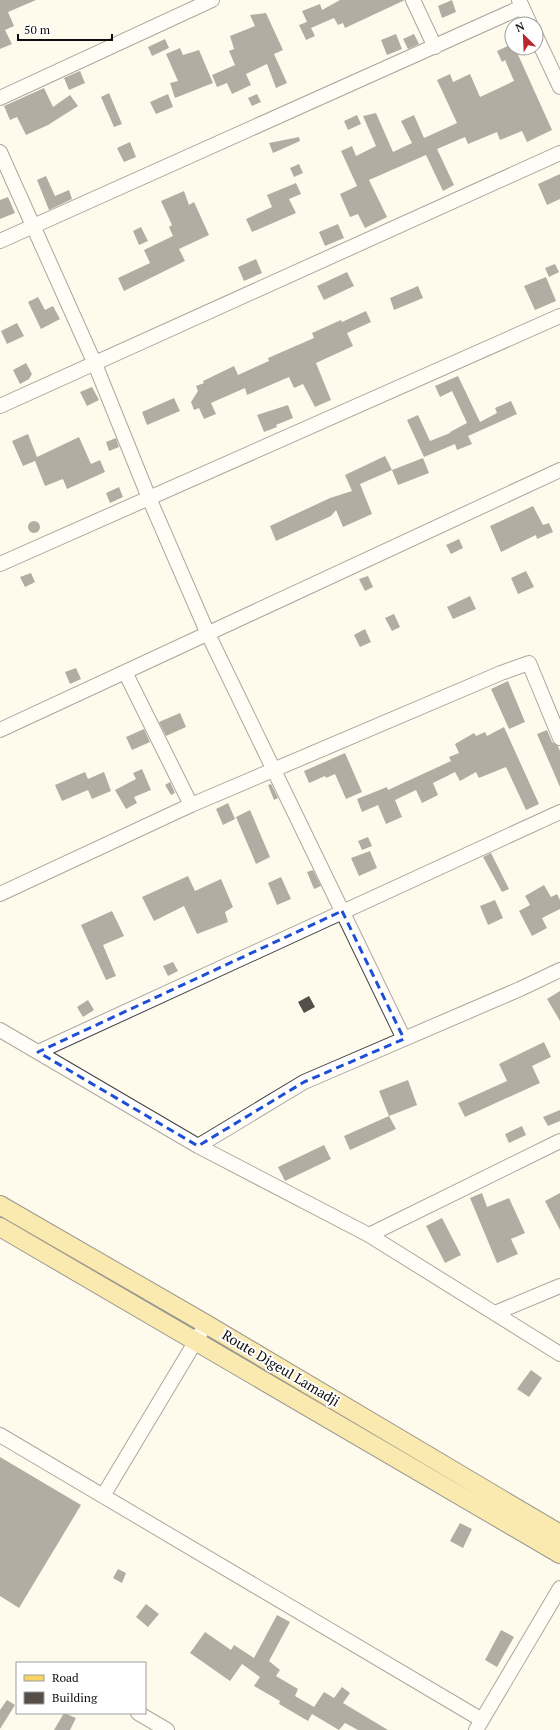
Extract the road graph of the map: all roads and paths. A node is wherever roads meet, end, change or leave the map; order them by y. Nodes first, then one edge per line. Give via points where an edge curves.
1 (212, 0) edge
2 (413, 0) edge
3 (520, 4) edge
4 (526, 16) edge
5 (435, 47) junction
6 (544, 53) edge
7 (560, 86) edge
8 (0, 98) edge
9 (0, 152) edge
10 (560, 152) edge
11 (34, 227) junction
12 (0, 241) edge
13 (560, 316) edge
14 (95, 364) junction
15 (0, 406) edge
16 (560, 470) edge
17 (149, 498) junction
18 (0, 564) edge
19 (208, 634) junction
20 (125, 672) junction
21 (0, 730) edge
22 (560, 738) edge
23 (274, 770) junction
24 (191, 805) junction
25 (560, 812) edge
26 (0, 894) edge
27 (342, 911) junction
28 (560, 970) edge
29 (0, 1030) edge
30 (404, 1039) junction
31 (38, 1052) junction
32 (560, 1142) edge
33 (198, 1146) junction
34 (0, 1205) edge
35 (0, 1226) edge
36 (369, 1236) junction
37 (560, 1286) edge
38 (495, 1314) junction
39 (206, 1324) junction
40 (196, 1341) junction
41 (560, 1354) edge
42 (0, 1435) edge
43 (103, 1496) junction
44 (560, 1534) edge
45 (560, 1554) edge
46 (560, 1588) edge
47 (140, 1714) edge
48 (479, 1725) edge
49 (167, 1730) edge

1 - 8 street
2 - 5 street
3 - 4 street
3 - 5 street
5 - 11 street
6 - 7 street
9 - 11 street
10 - 14 street
11 - 12 street
11 - 14 street
13 - 17 street
14 - 15 street
14 - 17 street
16 - 19 street
17 - 18 street
17 - 19 street
19 - 20 street
19 - 23 street
20 - 21 street
20 - 24 street
22 - 23 street via 529,663
23 - 24 street
23 - 27 street
24 - 26 street
25 - 27 street
27 - 30 street
27 - 31 street
28 - 30 street
29 - 31 street
30 - 33 street via 304,1082
31 - 33 street
32 - 36 street
33 - 36 street
34 - 39 main road, Route Digeul Lamadji
35 - 40 main road, Route Digeul Lamadji
36 - 38 street
37 - 38 street
38 - 41 street
39 - 40 street
39 - 44 main road, Route Digeul Lamadji
40 - 43 street
40 - 45 main road, Route Digeul Lamadji
42 - 43 street
43 - 48 street
46 - 48 street
47 - 49 street

